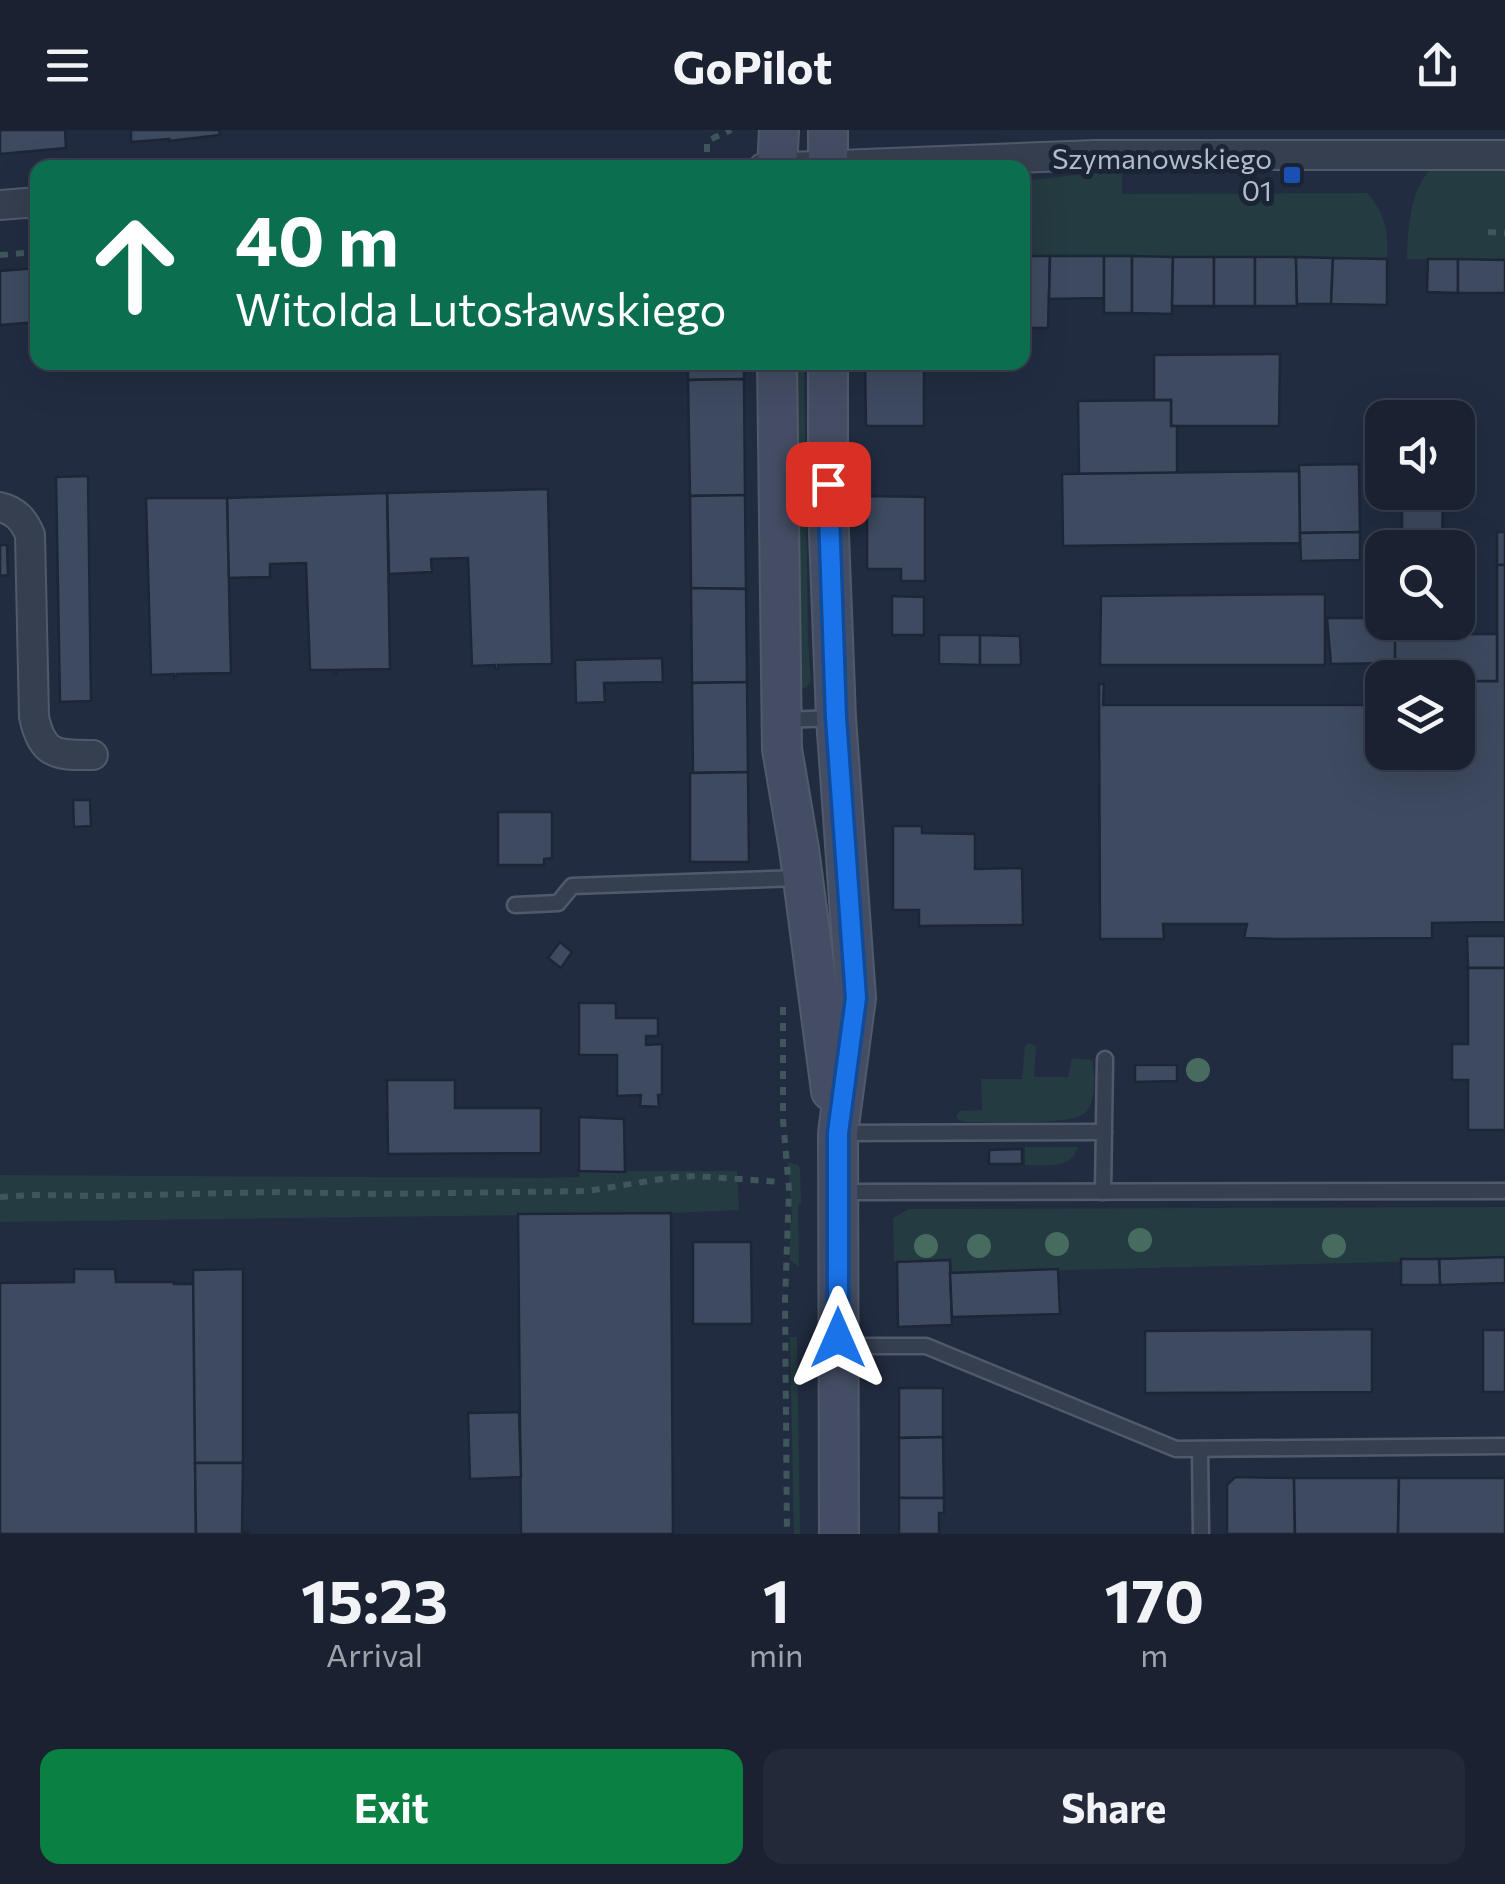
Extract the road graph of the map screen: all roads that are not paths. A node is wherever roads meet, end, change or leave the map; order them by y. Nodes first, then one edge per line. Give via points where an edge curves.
1 (779, 130) edge
2 (828, 154) edge
3 (1505, 155) edge
4 (777, 160) edge
5 (30, 203) edge
6 (0, 206) edge
7 (778, 370) edge
8 (828, 370) edge
9 (0, 507) edge
10 (836, 718) junction
11 (781, 720) junction
12 (93, 755) dead end
13 (803, 878) junction
14 (515, 905) dead end
15 (1105, 1058) dead end
16 (1104, 1132) junction
17 (838, 1133) junction
18 (1505, 1191) edge
19 (837, 1192) junction
20 (1103, 1192) junction
21 (838, 1346) junction
22 (1505, 1446) edge
23 (1200, 1449) junction
24 (839, 1534) edge
25 (1201, 1534) edge

1 - 4 main road
2 - 3 street via 1006,160
5 - 6 street
7 - 11 main road
8 - 10 main road
9 - 12 street via 21,519 30,535 37,730 56,754
10 - 11 lane
10 - 17 main road via 856,998
11 - 13 main road
13 - 14 lane via 572,886 558,903
13 - 17 main road
15 - 16 lane
16 - 17 lane
16 - 20 lane
17 - 19 main road
18 - 20 lane
19 - 20 lane
19 - 21 main road
21 - 23 lane via 926,1346 1176,1450
21 - 24 main road
22 - 23 lane
23 - 25 lane

